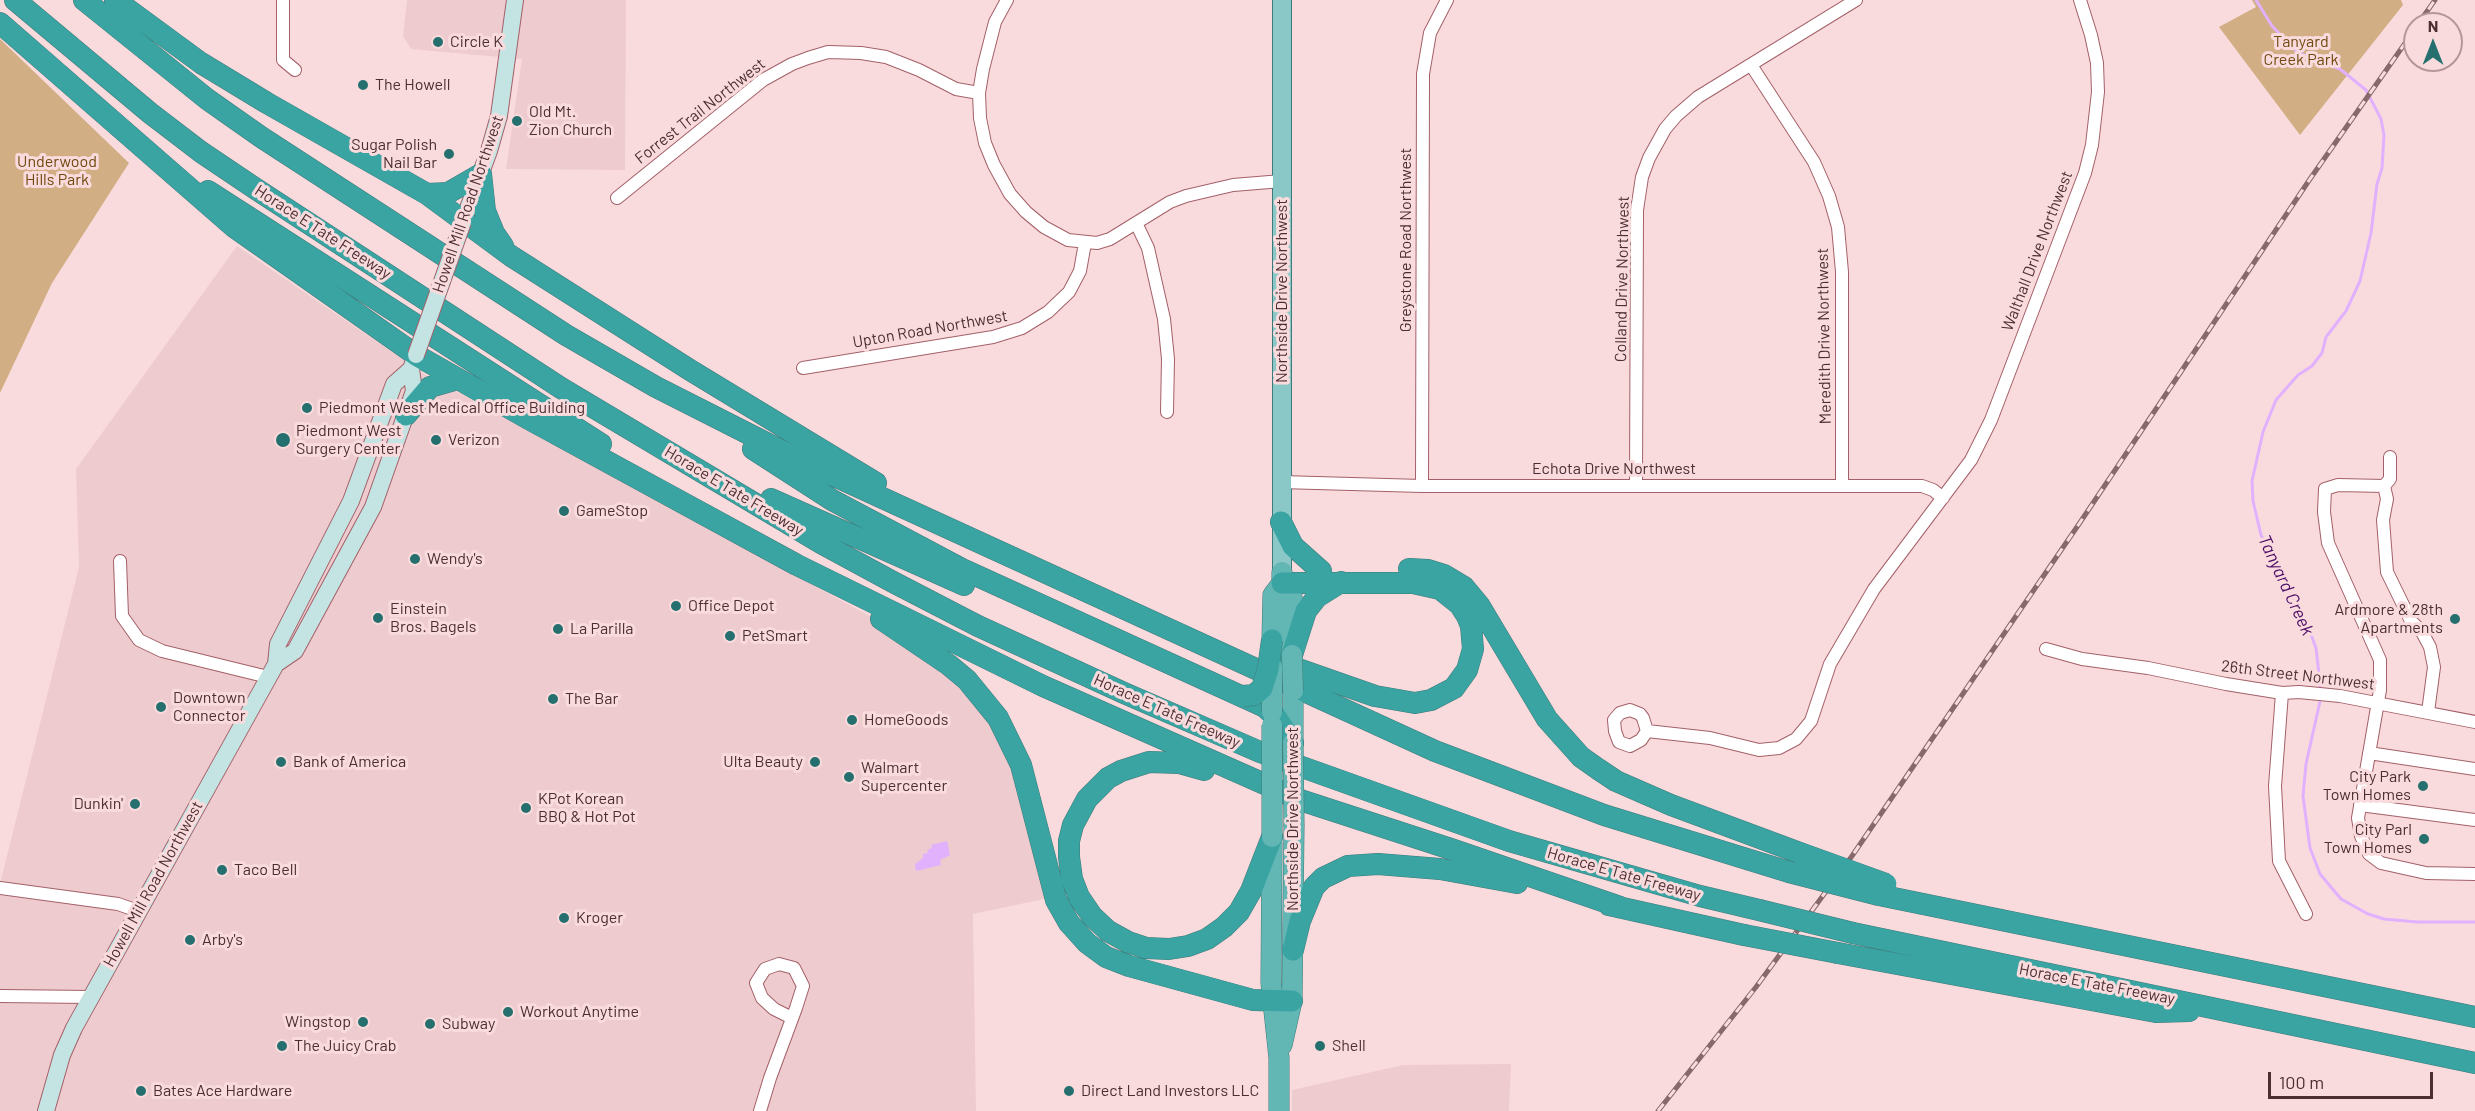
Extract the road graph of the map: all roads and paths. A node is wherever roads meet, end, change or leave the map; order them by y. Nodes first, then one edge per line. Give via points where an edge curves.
1 (15, 0) edge
2 (84, 0) edge
3 (115, 0) edge
4 (283, 0) edge
5 (515, 0) edge
6 (1007, 0) edge
7 (1282, 0) edge
8 (1447, 0) edge
9 (1856, 0) edge
10 (2080, 0) edge
11 (0, 23) edge
12 (1750, 65) junction
13 (295, 70) dead end
14 (980, 93) junction
15 (143, 147) junction
16 (481, 174) junction
17 (1282, 181) junction
18 (426, 194) junction
19 (617, 198) dead end
20 (463, 222) junction
21 (1136, 223) junction
22 (1085, 243) junction
23 (512, 256) junction
24 (414, 362) junction
25 (804, 368) dead end
26 (458, 379) junction
27 (657, 387) junction
28 (1167, 412) dead end
29 (406, 416) junction
30 (661, 448) junction
31 (2390, 457) dead end
32 (1281, 482) junction
33 (1422, 486) junction
34 (1636, 486) junction
35 (1842, 486) junction
36 (2384, 486) junction
37 (1944, 498) junction
38 (1281, 522) junction
39 (969, 539) junction
40 (754, 542) junction
41 (120, 561) dead end
42 (797, 565) junction
43 (1321, 571) junction
44 (953, 572) junction
45 (1282, 578) junction
46 (1064, 582) junction
47 (1341, 582) junction
48 (1285, 638) junction
49 (2046, 650) dead end
50 (272, 670) junction
51 (1293, 691) junction
52 (2282, 693) junction
53 (1243, 696) junction
54 (2378, 702) junction
55 (2428, 712) junction
56 (1267, 718) junction
57 (2475, 722) edge
58 (1647, 731) dead end
59 (1293, 743) junction
60 (2369, 753) junction
61 (2475, 769) edge
62 (1303, 801) junction
63 (2360, 805) junction
64 (2475, 820) edge
65 (1272, 837) junction
66 (2475, 873) edge
67 (0, 888) edge
68 (1883, 890) junction
69 (1620, 907) junction
70 (138, 911) junction
71 (2306, 914) dead end
72 (1293, 950) junction
73 (0, 996) edge
74 (91, 997) junction
75 (1292, 1000) junction
76 (1271, 1001) junction
77 (2223, 1009) junction
78 (2475, 1017) edge
79 (792, 1018) junction
80 (1279, 1058) junction
81 (2475, 1063) edge
82 (46, 1111) edge
83 (760, 1111) edge
84 (1279, 1111) edge

1 - 30 highway, Horace E Tate Freeway via 201,152 561,388
2 - 27 highway via 207,99 271,144 556,328
3 - 18 highway via 210,69
4 - 13 street via 283,60
5 - 16 main road, Howell Mill Road Northwest via 499,116
6 - 14 street via 995,22
7 - 17 main road, Northside Drive Northwest
8 - 33 street, Greystone Road Northwest via 1430,33 1423,74
9 - 12 street, Colland Drive Northwest
10 - 37 street, Walthall Drive Northwest via 2097,63 2098,92 2085,173 1991,420 1971,460
11 - 15 highway
12 - 34 street, Colland Drive Northwest via 1698,97 1676,116 1656,143 1642,177 1637,210
12 - 35 street, Meredith Drive Northwest via 1814,162 1838,227 1842,272
14 - 19 street, Forrest Trail Northwest via 956,89 886,57 828,52 792,64 763,80
14 - 22 street via 985,143 1010,194 1044,227 1068,240
15 - 24 highway via 234,227
15 - 40 highway
16 - 18 highway via 448,193
16 - 20 main road, Howell Mill Road Northwest
16 - 23 highway via 489,224
17 - 21 street via 1202,190 1170,202
17 - 32 main road, Northside Drive Northwest
18 - 20 highway
20 - 23 highway
20 - 24 main road, Howell Mill Road Northwest, bridge
21 - 22 street via 1110,239
21 - 28 street via 1148,248 1164,319
22 - 25 street, Upton Road Northwest via 1080,271 1069,292 1048,312 1022,328 993,337
23 - 39 highway via 690,370
24 - 26 highway
24 - 29 main road, Howell Mill Road Northwest via 414,391
24 - 50 main road, Howell Mill Road Northwest via 394,384 351,501 278,644
26 - 29 highway via 430,387
26 - 40 highway
27 - 39 highway via 806,463
27 - 44 highway via 831,500
29 - 50 main road, Howell Mill Road Northwest via 373,507 295,651
30 - 44 highway via 838,531
30 - 77 highway, Horace E Tate Freeway, bridge via 821,543 978,626 1260,752 1509,841 1689,893 1853,933
31 - 36 street via 2390,479
32 - 33 street, Echota Drive Northwest
32 - 38 main road, Northside Drive Northwest
33 - 34 street, Echota Drive Northwest
34 - 35 street, Echota Drive Northwest
35 - 37 street, Echota Drive Northwest via 1922,486
36 - 54 street via 2338,485 2325,489 2324,512 2328,543 2380,660
36 - 55 street via 2387,500 2382,520 2387,572 2411,621 2430,647 2434,668
37 - 58 street, Walthall Drive Northwest via 1874,589 1830,664 1811,721 1796,739 1779,748 1758,750 1710,738
38 - 43 highway via 1293,546
38 - 45 main road, Northside Drive Northwest
39 - 46 highway
40 - 42 highway
41 - 50 street via 122,616 139,640 162,651
42 - 62 highway via 1043,686
42 - 76 highway via 949,665 985,700 1007,733 1021,765 1056,900 1087,943 1106,957 1129,966 1253,1000
43 - 45 highway
43 - 68 highway, bridge via 1421,570 1459,583 1479,605 1547,719 1581,757 1616,781
44 - 53 highway
44 - 56 highway
45 - 47 highway
45 - 48 highway, Northside Drive Northwest via 1273,595
46 - 47 highway via 1375,696 1415,703 1445,694 1461,680 1470,661 1473,639 1467,616 1451,596 1440,589 1413,583
46 - 68 highway, bridge via 1435,751 1604,816 1789,872
47 - 48 highway via 1317,597
48 - 51 highway, Northside Drive Northwest, bridge
48 - 53 highway, bridge via 1262,688 1254,695
48 - 56 highway, Northside Drive Northwest, bridge
49 - 52 street, 26th Street Northwest
50 - 70 main road, Howell Mill Road Northwest
51 - 56 highway
51 - 59 highway, Northside Drive Northwest
52 - 54 street, 26th Street Northwest
52 - 71 street via 2276,786 2279,861
53 - 56 highway
54 - 55 street, 26th Street Northwest
54 - 60 street
55 - 57 street, 26th Street Northwest
56 - 59 highway
56 - 65 highway, Northside Drive Northwest, bridge
59 - 72 highway, Northside Drive Northwest, bridge
60 - 61 street
60 - 63 street
62 - 65 highway via 1179,763 1149,762 1135,766 1108,778 1080,810 1069,841 1072,879 1092,916 1108,931 1146,948 1188,946 1224,927 1239,912
62 - 69 highway
63 - 64 street
63 - 66 street via 2361,836 2368,854 2381,863 2426,873
65 - 76 highway, Northside Drive Northwest
67 - 70 street via 118,903
68 - 78 highway via 1946,909
69 - 72 highway via 1472,874 1354,865 1335,870 1314,887
69 - 77 highway, bridge via 1743,935 2156,1012
70 - 74 main road, Howell Mill Road Northwest
72 - 75 highway, Northside Drive Northwest
73 - 74 street
74 - 82 main road, Howell Mill Road Northwest via 62,1055
75 - 76 highway
75 - 80 highway, Northside Drive Northwest
76 - 80 highway, Northside Drive Northwest
77 - 81 highway, Horace E Tate Freeway
79 - 79 street via 803,986 794,968 779,964 765,969 756,983 762,998
79 - 83 street
80 - 84 highway, Northside Drive Northwest

